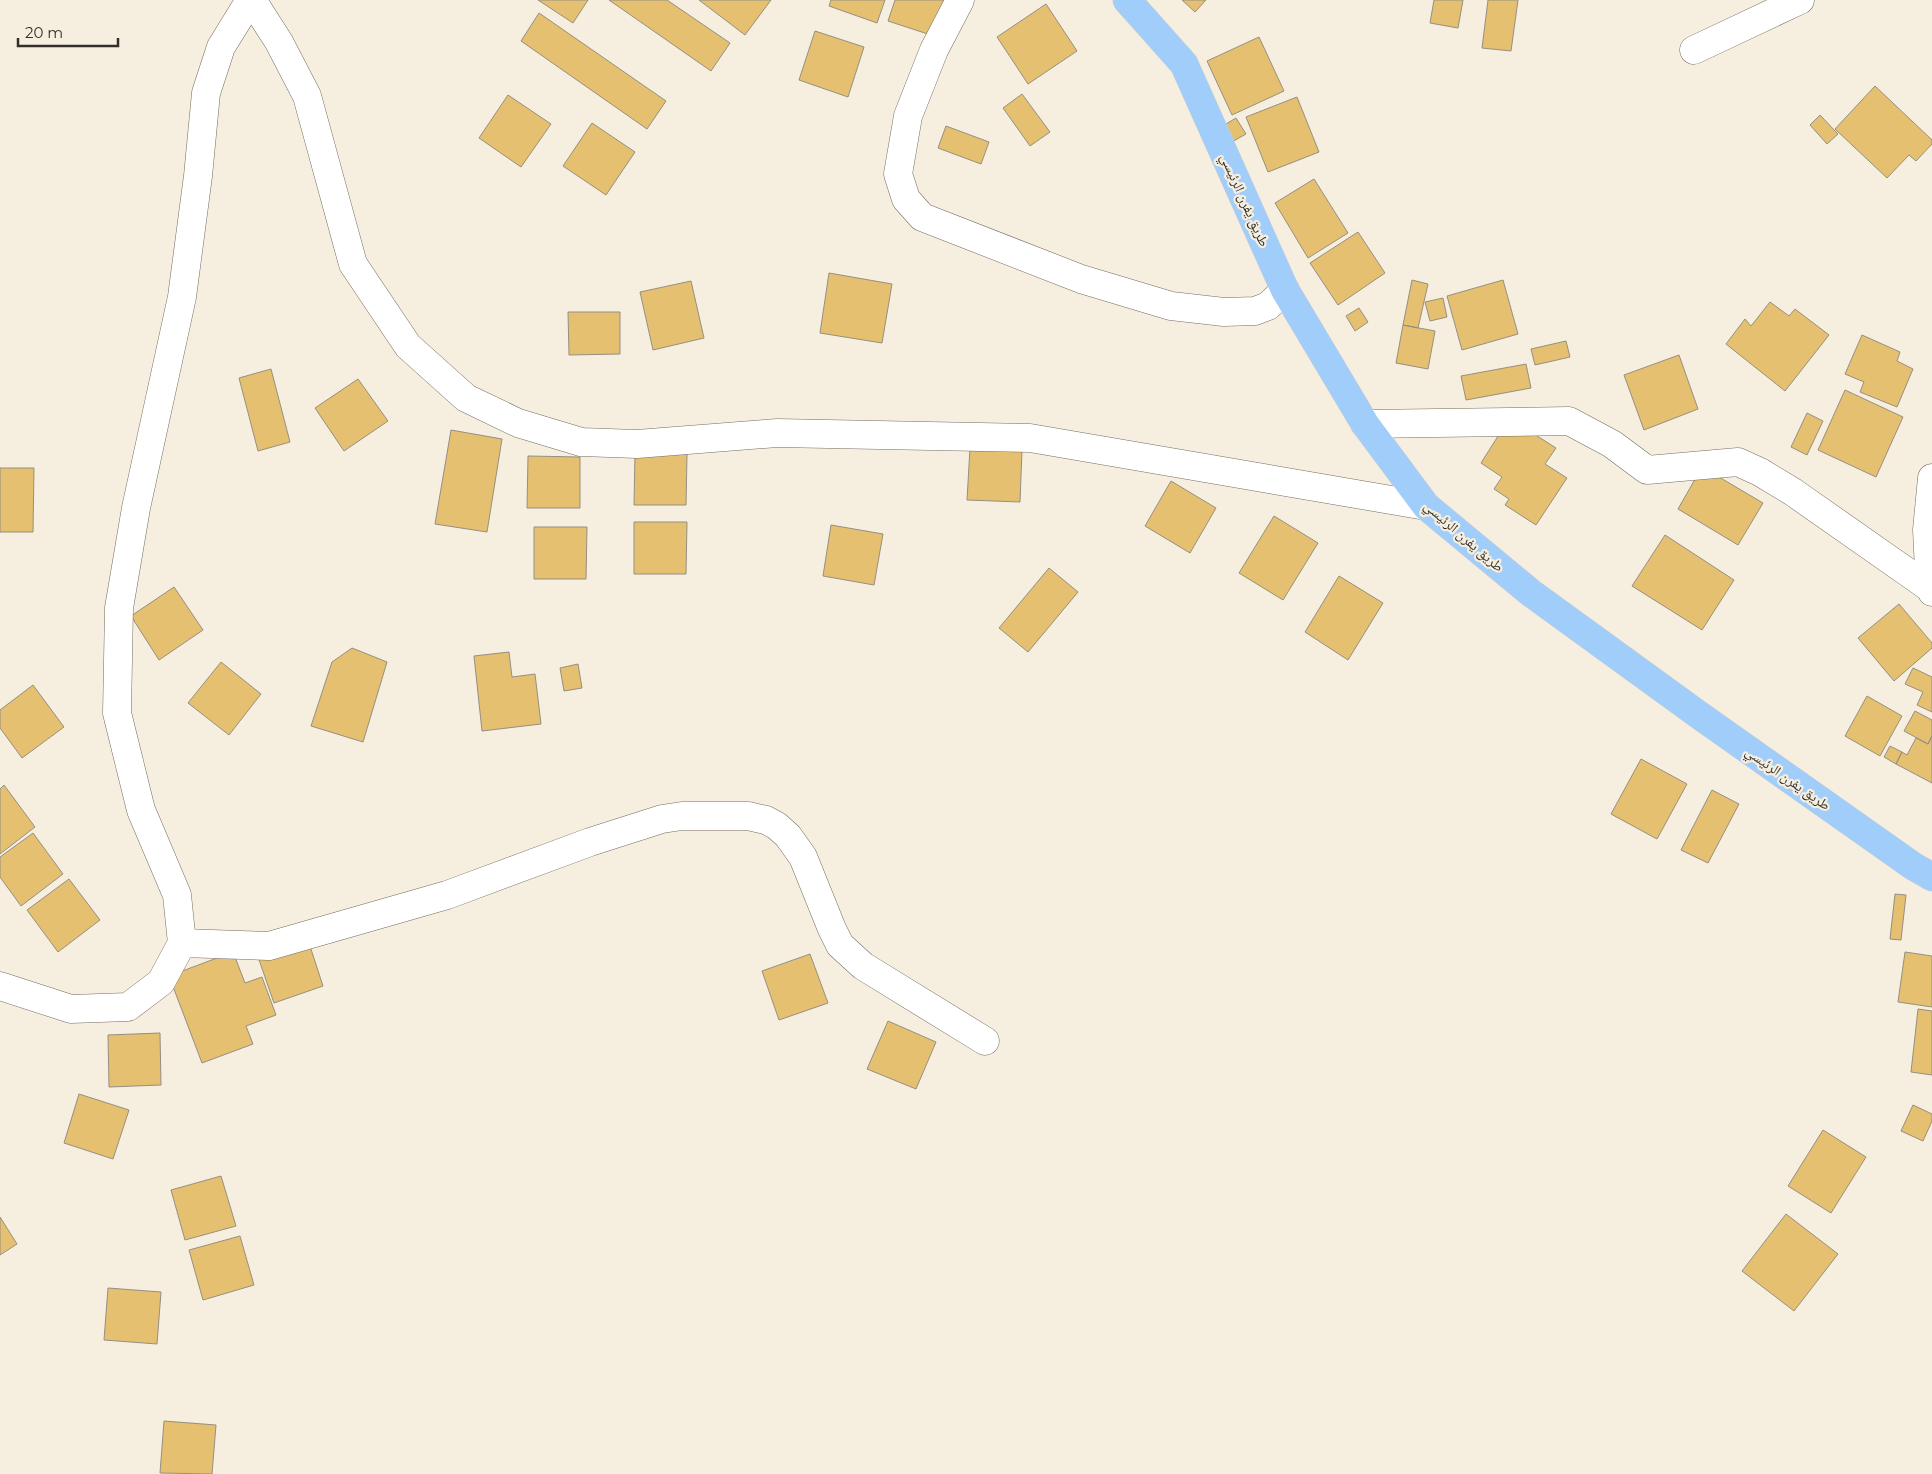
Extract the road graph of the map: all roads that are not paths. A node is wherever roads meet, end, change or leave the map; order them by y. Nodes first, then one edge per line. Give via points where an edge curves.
1 (251, 0) edge
2 (960, 0) edge
3 (1126, 0) edge
4 (1800, 0) edge
5 (1694, 50) dead end
6 (1285, 290) junction
7 (1365, 424) junction
8 (1932, 478) edge
9 (1426, 506) junction
10 (1929, 530) edge
11 (1931, 590) edge
12 (1932, 877) edge
13 (182, 943) junction
14 (0, 986) edge
15 (985, 1041) dead end

1 - 9 street via 279,42 308,96 353,264 408,346 466,398 518,424 581,442 637,444 777,434 1030,438
1 - 13 street via 220,46 206,93 182,297 136,508 119,608 117,713 141,810 177,895
2 - 6 street via 934,50 908,116 898,174 906,199 922,217 1082,279 1171,306 1254,312 1268,306
3 - 6 main road, طريق يفرن الرئيسي via 1184,64
4 - 5 street
6 - 7 main road, طريق يفرن الرئيسي
7 - 9 main road, طريق يفرن الرئيسي
7 - 11 street via 1569,421 1612,444 1647,470 1738,462 1792,492
8 - 10 street
9 - 12 main road, طريق يفرن الرئيسي via 1547,605 1715,727
10 - 11 street
13 - 14 street via 161,982 128,1007 71,1009
13 - 15 street via 269,946 446,895 662,819 748,816 777,826 803,857 840,945 863,966

